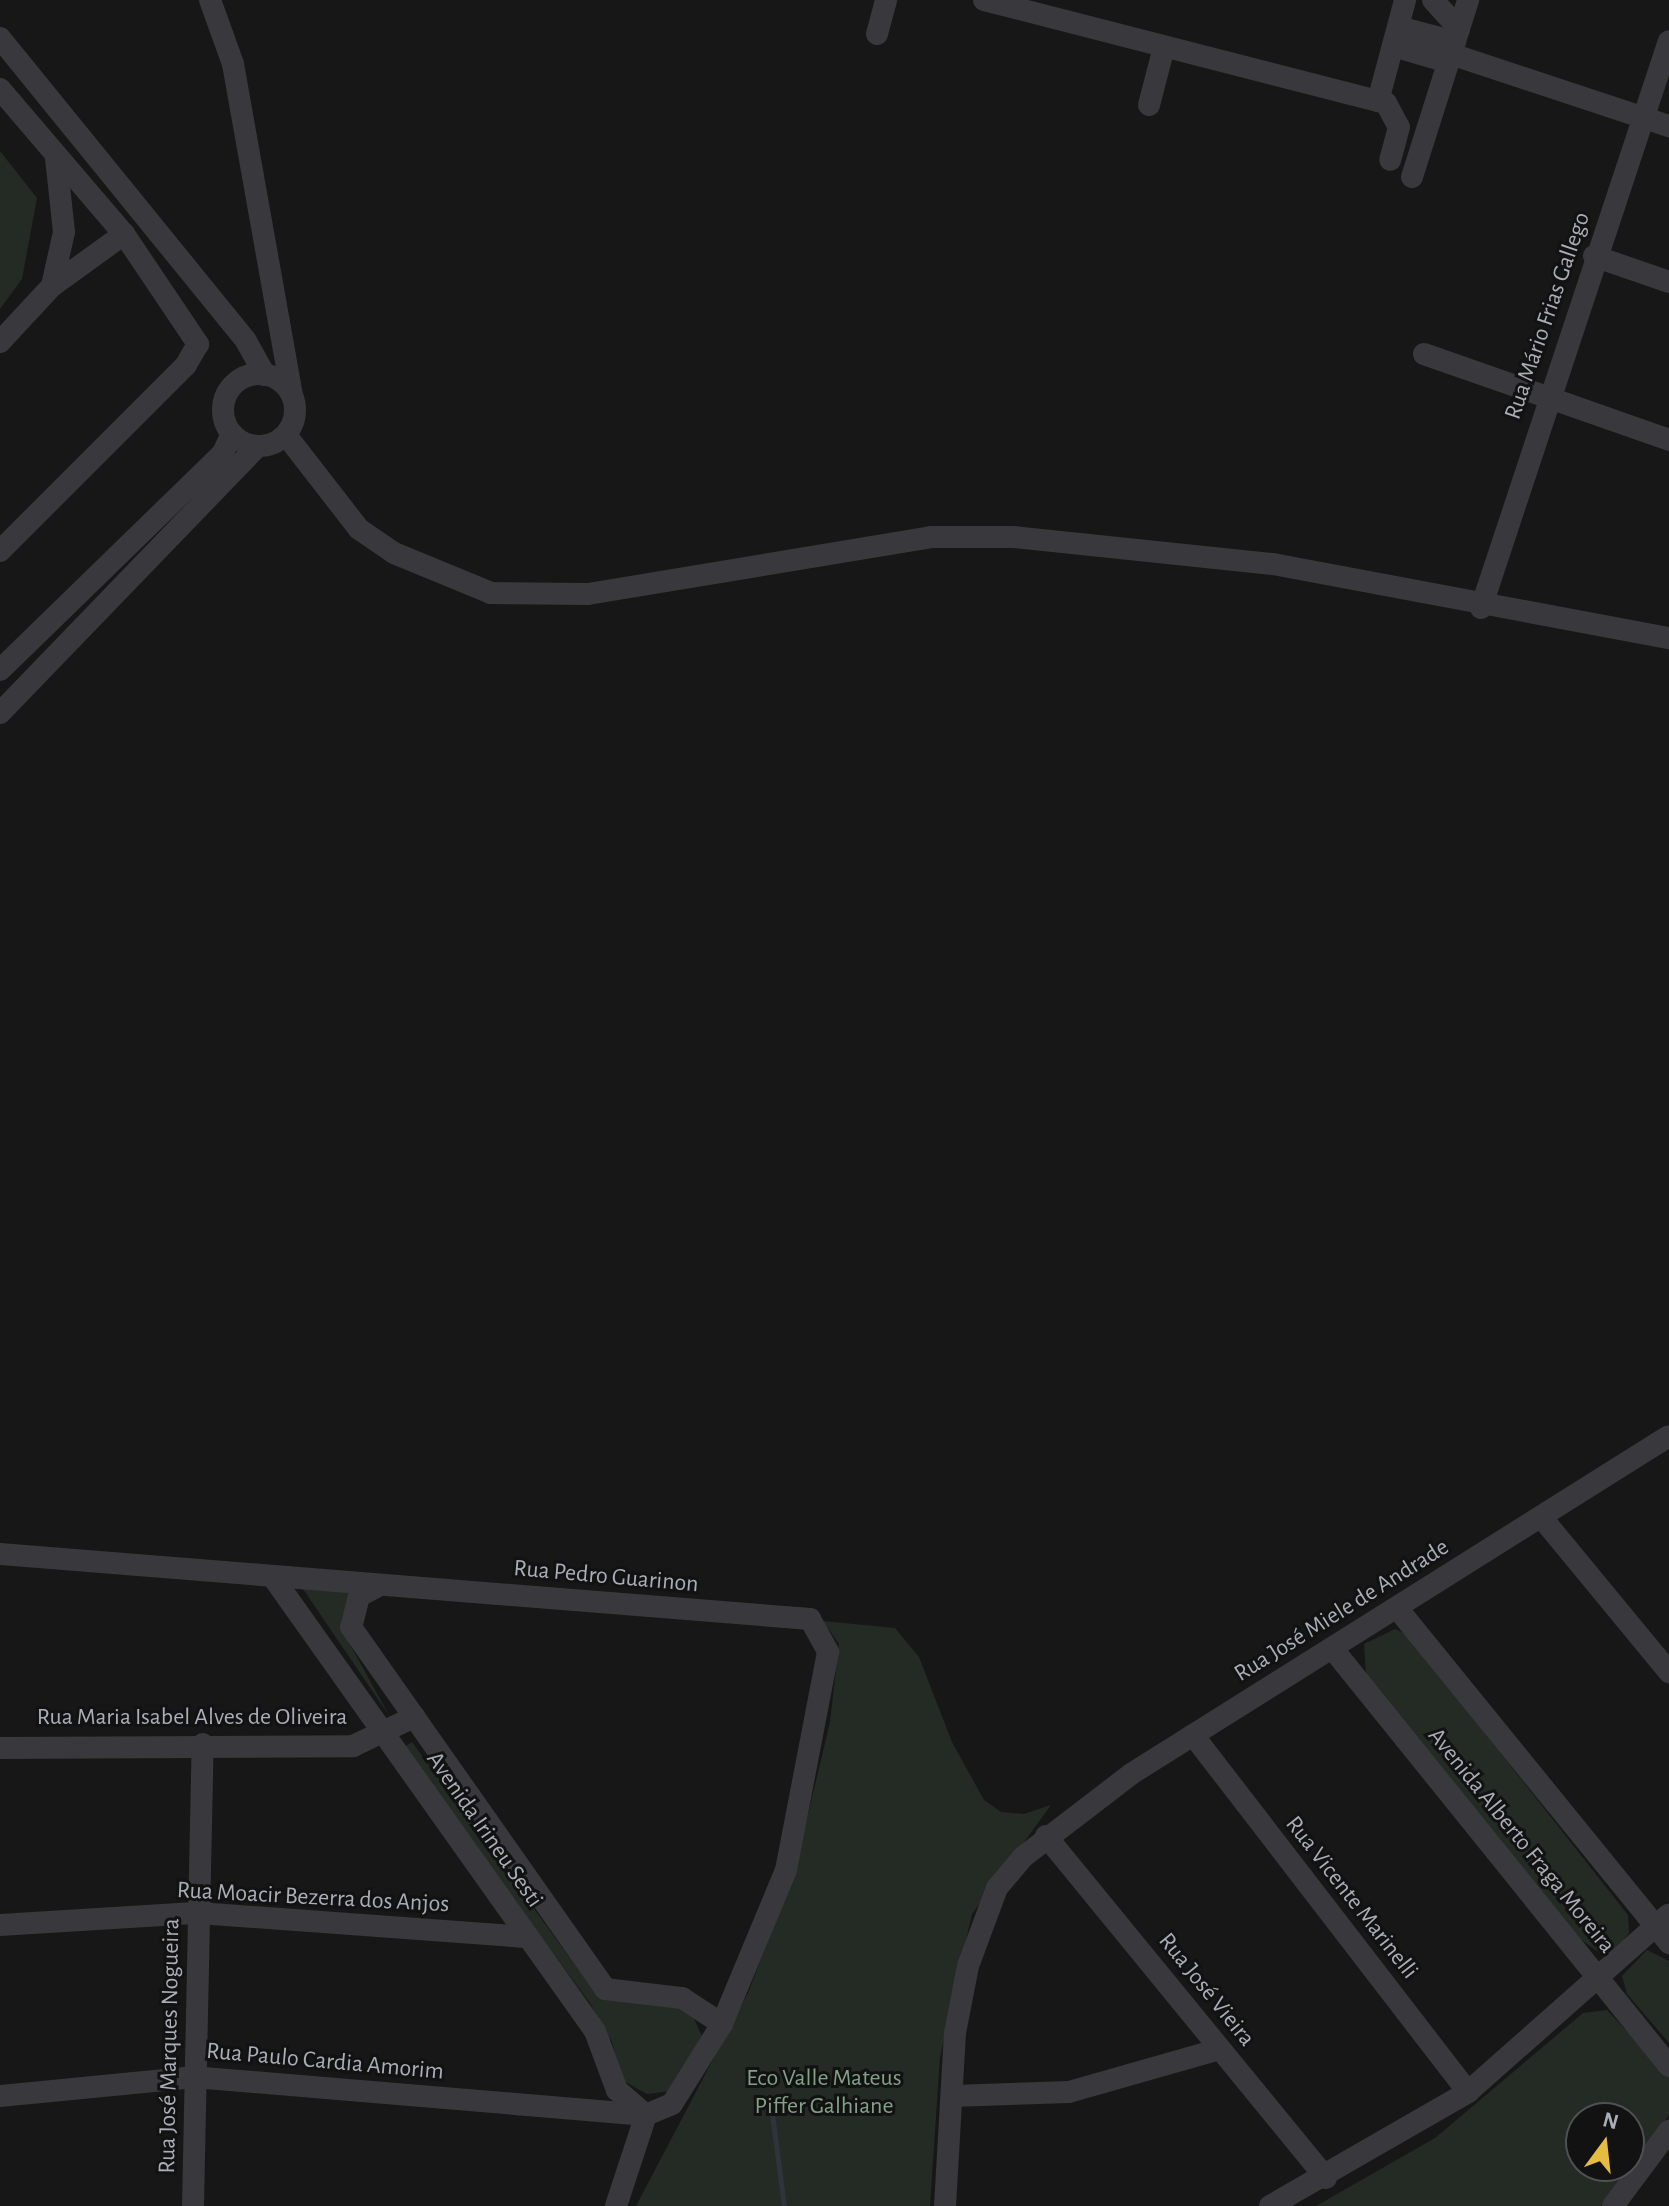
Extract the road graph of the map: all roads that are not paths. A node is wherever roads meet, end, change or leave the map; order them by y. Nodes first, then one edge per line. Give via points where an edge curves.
1 (210, 0) edge
2 (886, 0) edge
3 (984, 0) edge
4 (1405, 0) edge
5 (1433, 0) edge
6 (1468, 0) edge
7 (877, 34) dead end
8 (1395, 37) junction
9 (0, 38) edge
10 (1669, 41) edge
11 (1164, 47) junction
12 (1453, 47) junction
13 (0, 89) edge
14 (1378, 101) junction
15 (1149, 105) dead end
16 (1643, 118) junction
17 (1669, 126) edge
18 (56, 158) junction
19 (1390, 160) dead end
20 (1412, 177) dead end
21 (124, 234) junction
22 (1594, 256) junction
23 (1669, 282) edge
24 (52, 286) junction
25 (246, 341) junction
26 (0, 342) edge
27 (287, 348) junction
28 (1424, 354) dead end
29 (267, 376) junction
30 (237, 381) junction
31 (292, 394) junction
32 (1547, 397) junction
33 (232, 434) junction
34 (286, 435) junction
35 (1669, 440) edge
36 (258, 446) junction
37 (0, 551) edge
38 (1481, 608) junction
39 (1669, 638) edge
40 (0, 670) edge
41 (0, 713) edge
42 (1669, 1436) edge
43 (1542, 1518) junction
44 (0, 1554) edge
45 (272, 1576) junction
46 (380, 1585) junction
47 (1397, 1608) junction
48 (1332, 1648) junction
49 (1669, 1672) edge
50 (414, 1717) junction
51 (383, 1734) junction
52 (1193, 1735) junction
53 (203, 1744) junction
54 (0, 1748) edge
55 (1046, 1836) junction
56 (199, 1913) junction
57 (0, 1925) edge
58 (1664, 1928) edge
59 (528, 1937) junction
60 (1598, 1978) junction
61 (722, 2024) junction
62 (1220, 2049) junction
63 (1669, 2066) edge
64 (195, 2077) junction
65 (1468, 2092) junction
66 (0, 2096) edge
67 (953, 2096) junction
68 (646, 2115) junction
69 (1669, 2131) edge
70 (1326, 2178) junction
71 (193, 2206) edge
72 (616, 2206) edge
73 (945, 2206) edge
74 (1270, 2206) edge
75 (1613, 2206) edge

1 - 27 street via 233,64
2 - 7 street
3 - 11 street
4 - 8 street
5 - 12 street
6 - 12 street
8 - 12 street
8 - 14 street
9 - 25 street
10 - 16 street, Rua Mário Frias Gallego
11 - 14 street
11 - 15 street
12 - 16 street
12 - 20 street
13 - 18 street
14 - 19 street via 1398,120
16 - 17 street
16 - 22 street, Rua Mário Frias Gallego
18 - 21 street
18 - 24 street via 64,232
21 - 24 street
21 - 37 street via 197,334 196,351
22 - 23 street
22 - 32 street, Rua Mário Frias Gallego
24 - 26 street
25 - 29 street
25 - 30 street
27 - 29 street
27 - 31 street
28 - 32 street
29 - 30 street
29 - 31 street
30 - 33 street via 223,406
31 - 34 street via 295,415
32 - 35 street
32 - 38 street, Rua Mário Frias Gallego
33 - 36 street
33 - 40 street via 223,453
34 - 36 street
34 - 38 street via 359,529 394,553 491,593 588,594 931,537 1014,537 1273,564
36 - 41 street
38 - 39 street
42 - 43 street, Rua José Miele de Andrade
43 - 47 street, Rua José Miele de Andrade
43 - 49 street
44 - 45 street, Rua Pedro Guarinon
45 - 46 street, Rua Pedro Guarinon
45 - 51 street, Avenida Irineu Sesti
46 - 50 street, Avenida Irineu Sesti via 359,1596 351,1627
46 - 61 street, Rua Pedro Guarinon via 810,1619 822,1634 828,1652 786,1870
47 - 48 street, Rua José Miele de Andrade
47 - 58 street
48 - 52 street, Rua José Miele de Andrade
48 - 60 street, Avenida Alberto Fraga Moreira
50 - 51 street, Rua Maria Isabel Alves de Oliveira
50 - 61 street, Avenida Irineu Sesti via 605,1989 682,1998
51 - 53 street, Rua Maria Isabel Alves de Oliveira via 353,1746
51 - 59 street, Avenida Irineu Sesti
52 - 55 street, Rua José Miele de Andrade
52 - 65 street, Rua Vicente Marinelli
53 - 54 street, Rua Maria Isabel Alves de Oliveira
53 - 56 street, Rua José Marques Nogueira
55 - 62 street, Rua José Vieira
55 - 67 street, Rua José Miele de Andrade via 997,1888 981,1922 955,2033
56 - 57 street, Rua Moacir Bezerra dos Anjos
56 - 59 street, Rua Moacir Bezerra dos Anjos
56 - 64 street, Rua José Marques Nogueira
58 - 60 street
59 - 68 street, Avenida Irineu Sesti via 595,2031 617,2090
60 - 63 street, Avenida Alberto Fraga Moreira
60 - 65 street
61 - 68 street via 672,2104
62 - 67 street via 1069,2092
62 - 70 street, Rua José Vieira
64 - 66 street, Rua Paulo Cardia Amorim
64 - 68 street, Rua Paulo Cardia Amorim
64 - 71 street, Rua José Marques Nogueira
65 - 70 street
67 - 73 street, Rua José Miele de Andrade
68 - 72 street
69 - 75 street
70 - 74 street

